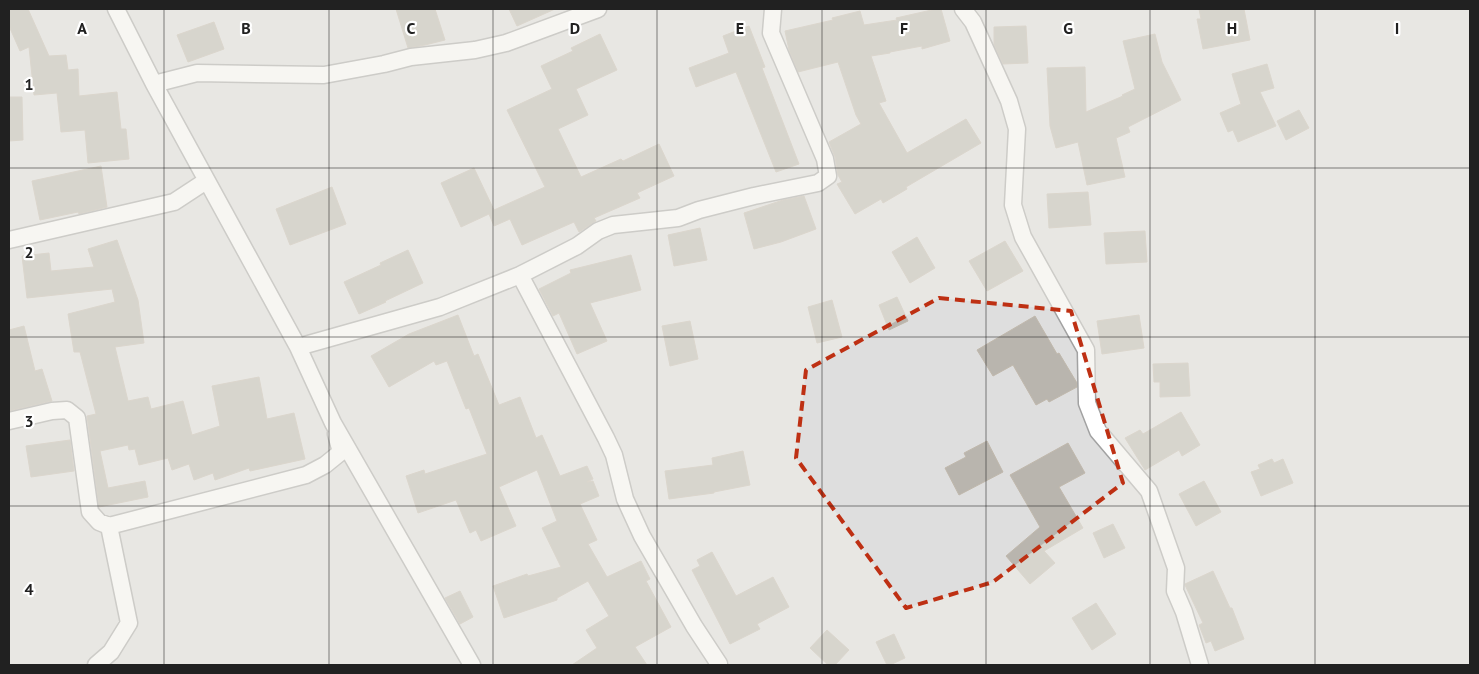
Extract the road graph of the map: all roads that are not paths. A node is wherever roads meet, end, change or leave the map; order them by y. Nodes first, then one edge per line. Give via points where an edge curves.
1 (116, 9) edge
2 (598, 9) edge
3 (773, 9) edge
4 (963, 9) edge
5 (154, 84) junction
6 (206, 181) junction
7 (9, 240) edge
8 (520, 276) junction
9 (298, 347) junction
10 (9, 421) edge
11 (333, 423) junction
12 (109, 526) junction
13 (96, 665) edge
14 (472, 665) edge
15 (717, 665) edge
16 (1200, 665) edge

1 - 5 street
2 - 5 street via 506,43 475,50 411,57 324,75 197,73
3 - 8 street via 771,33 825,160 828,176 818,183 754,196 678,218 613,225
4 - 16 street via 973,22 1009,101 1017,129 1013,205 1024,237 1086,350 1087,403 1098,430 1149,491 1176,568 1175,591
5 - 6 street
6 - 7 street via 174,202
6 - 9 street
8 - 9 street via 440,308
8 - 15 street via 614,455 625,499 642,536
9 - 11 street
10 - 12 street via 67,410 76,418 90,512 99,522
11 - 12 street via 341,452 306,475
11 - 14 street
12 - 13 street via 129,623 112,652

